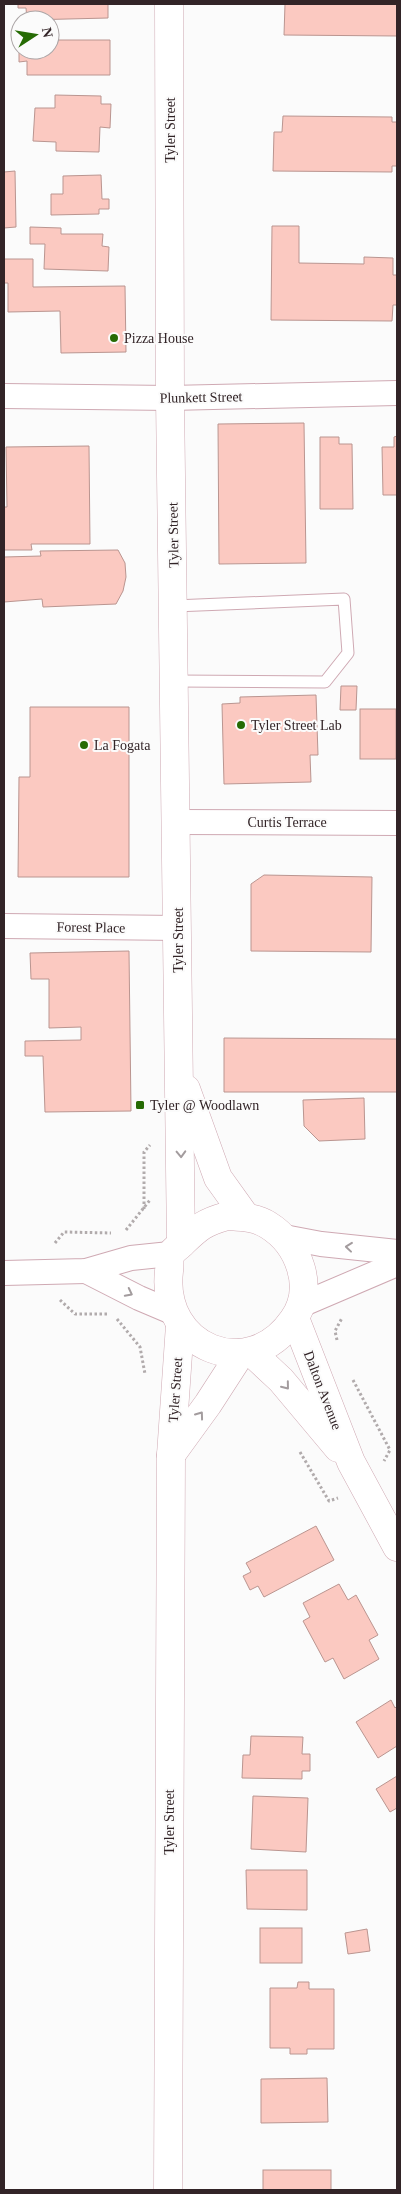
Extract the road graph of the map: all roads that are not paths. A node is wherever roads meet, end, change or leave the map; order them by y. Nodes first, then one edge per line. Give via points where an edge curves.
1 (169, 4) edge
2 (397, 393) edge
3 (4, 396) edge
4 (170, 398) junction
5 (174, 606) junction
6 (175, 681) junction
7 (177, 822) junction
8 (397, 823) edge
9 (4, 926) edge
10 (178, 928) junction
11 (178, 1067) junction
12 (246, 1217) junction
13 (284, 1237) junction
14 (175, 1249) junction
15 (397, 1252) edge
16 (397, 1264) edge
17 (86, 1271) junction
18 (4, 1273) edge
19 (298, 1312) junction
20 (176, 1318) junction
21 (246, 1352) junction
22 (171, 1455) junction
23 (351, 1462) junction
24 (397, 1547) edge
25 (168, 2190) edge

1 - 4 main road, Tyler Street
2 - 4 street, Plunkett Street
3 - 4 street, Plunkett Street
4 - 5 main road, Tyler Street
5 - 6 main road, Tyler Street
5 - 6 lane via 344,599 348,653 325,682
6 - 7 main road, Tyler Street
7 - 8 street, Curtis Terrace
7 - 10 main road, Tyler Street
9 - 10 street, Forest Place
10 - 11 main road, Tyler Street
11 - 12 main road, Tyler Street via 218,1178
11 -> 14 main road, Tyler Street
12 - 13 main road via 267,1224
12 - 14 main road via 228,1216 209,1221
15 -> 13 street
13 - 19 main road via 302,1269 304,1287
14 - 17 street
14 - 20 main road via 167,1289
16 - 19 street
17 - 18 street
17 -> 20 street
19 - 21 main road via 284,1333 269,1345
19 - 23 main road, Dalton Avenue
20 - 21 main road via 197,1341 218,1351
20 - 22 main road, Tyler Street
22 -> 21 main road, Tyler Street
21 -> 23 main road, Dalton Avenue via 281,1380
22 - 25 main road, Tyler Street
23 - 24 main road, Dalton Avenue

